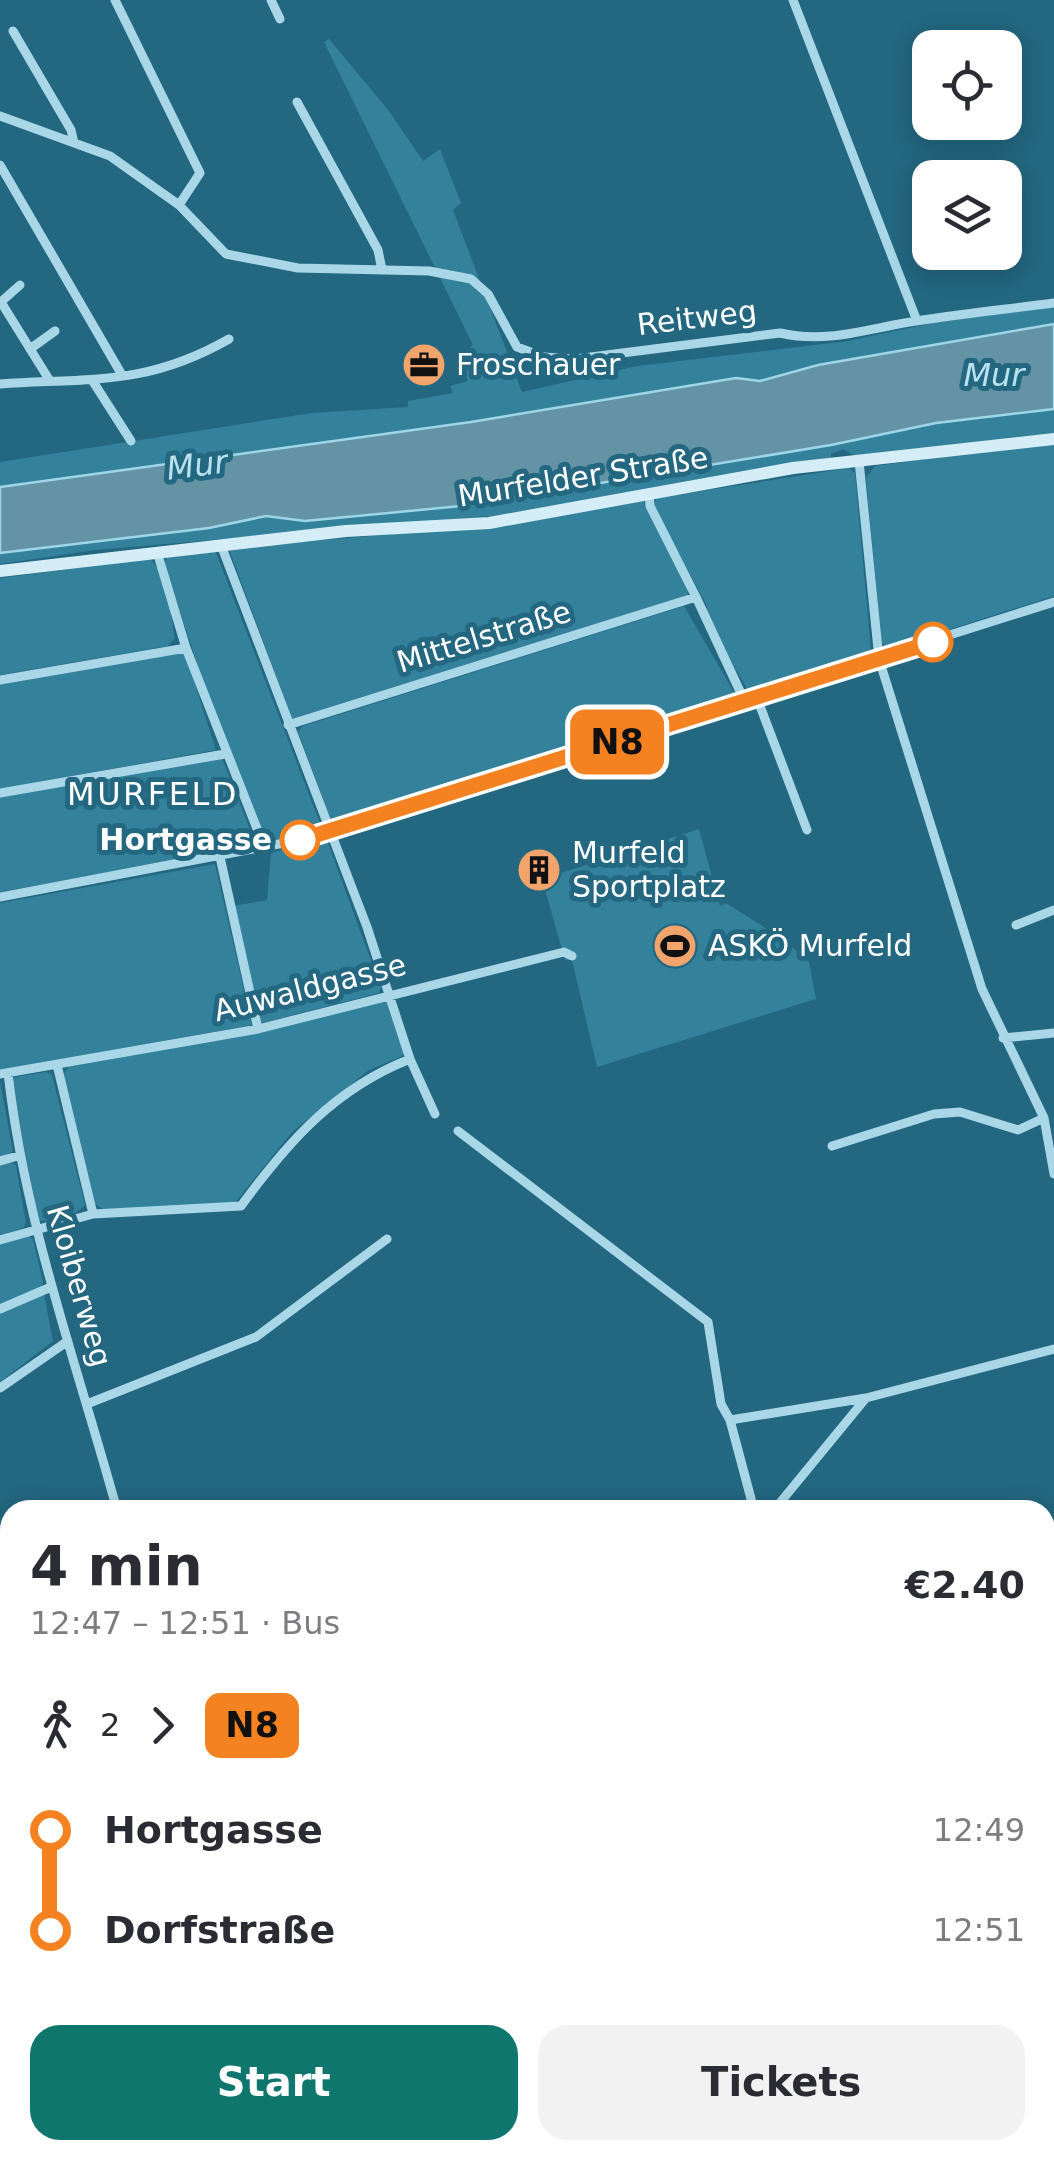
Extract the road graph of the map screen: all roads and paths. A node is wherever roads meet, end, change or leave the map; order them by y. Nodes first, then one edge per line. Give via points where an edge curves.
1 (115, 0) edge
2 (271, 0) edge
3 (793, 0) edge
4 (280, 19) dead end
5 (13, 30) dead end
6 (297, 102) dead end
7 (0, 116) edge
8 (74, 143) junction
9 (0, 165) edge
10 (179, 205) junction
11 (382, 270) junction
12 (20, 284) dead end
13 (1054, 303) edge
14 (917, 321) junction
15 (55, 331) dead end
16 (229, 339) dead end
17 (30, 349) junction
18 (122, 375) junction
19 (50, 380) junction
20 (92, 380) junction
21 (0, 384) edge
22 (1054, 439) edge
23 (131, 441) dead end
24 (859, 461) junction
25 (649, 494) junction
26 (221, 545) junction
27 (157, 552) junction
28 (0, 571) edge
29 (696, 598) junction
30 (1054, 602) edge
31 (186, 648) junction
32 (879, 659) junction
33 (0, 680) edge
34 (758, 698) junction
35 (745, 702) junction
36 (288, 726) junction
37 (225, 754) junction
38 (0, 793) edge
39 (807, 830) dead end
40 (329, 831) junction
41 (264, 849) junction
42 (220, 857) junction
43 (0, 897) edge
44 (1054, 910) edge
45 (1016, 925) dead end
46 (572, 956) dead end
47 (390, 994) junction
48 (258, 1029) junction
49 (1054, 1033) edge
50 (1003, 1038) junction
51 (410, 1059) junction
52 (56, 1065) junction
53 (4, 1073) edge
54 (434, 1114) dead end
55 (1044, 1118) junction
56 (458, 1131) dead end
57 (832, 1146) dead end
58 (18, 1156) junction
59 (0, 1160) edge
60 (1054, 1174) edge
61 (93, 1214) junction
62 (36, 1230) junction
63 (387, 1239) dead end
64 (0, 1240) edge
65 (51, 1288) junction
66 (0, 1309) edge
67 (66, 1343) junction
68 (1054, 1349) edge
69 (0, 1388) edge
70 (866, 1398) junction
71 (88, 1404) junction
72 (730, 1420) junction
73 (114, 1500) edge
74 (751, 1500) edge
75 (782, 1500) edge

1 - 10 street via 200,174
2 - 4 street
3 - 14 street
5 - 8 street
6 - 11 street via 378,250
7 - 8 street, Reitweg
8 - 10 street, Reitweg via 110,156
9 - 18 street
10 - 11 street, Reitweg via 226,254 298,268
11 - 14 street, Reitweg via 471,279 488,294 517,347 544,357 576,359 780,333 838,338
12 - 17 street via 1,302
13 - 14 street, Reitweg
15 - 17 street
16 - 18 street via 174,367
17 - 19 street
18 - 20 street
19 - 20 street
19 - 21 street
20 - 23 street
22 - 24 street, Murfelder Straße
24 - 25 street, Murfelder Straße
24 - 32 street
25 - 26 street, Murfelder Straße via 489,522
25 - 29 street
26 - 27 street, Murfelder Straße
26 - 36 street
27 - 28 street, Murfelder Straße
27 - 31 street
29 - 35 street
29 - 36 street, Mittelstraße
30 - 32 street
31 - 33 street
31 - 37 street
32 - 34 street
32 - 50 street via 936,852
34 - 35 street
34 - 39 street
35 - 40 street
36 - 40 street
37 - 38 street
37 - 41 street
40 - 41 street
40 - 47 street
41 - 42 street
42 - 43 street
42 - 48 street
44 - 45 street
46 - 47 street, Auwaldgasse via 564,952
47 - 48 street, Auwaldgasse
47 - 51 street
48 - 52 street, Auwaldgasse
49 - 50 street
50 - 55 street
51 - 54 street
51 - 61 street via 367,1076 296,1133 241,1206
52 - 53 street, Auwaldgasse
52 - 61 street
53 - 58 street, Kloiberweg
55 - 57 street via 1018,1130 969,1112 934,1114
55 - 60 street
56 - 72 street via 708,1322
58 - 59 street
58 - 62 street, Kloiberweg
61 - 62 street
62 - 64 street
62 - 65 street, Kloiberweg
63 - 71 street via 256,1337
65 - 66 street
65 - 67 street, Kloiberweg
67 - 69 street
67 - 71 street, Kloiberweg
68 - 70 street
70 - 72 street
70 - 75 street
71 - 73 street, Kloiberweg
72 - 74 street

